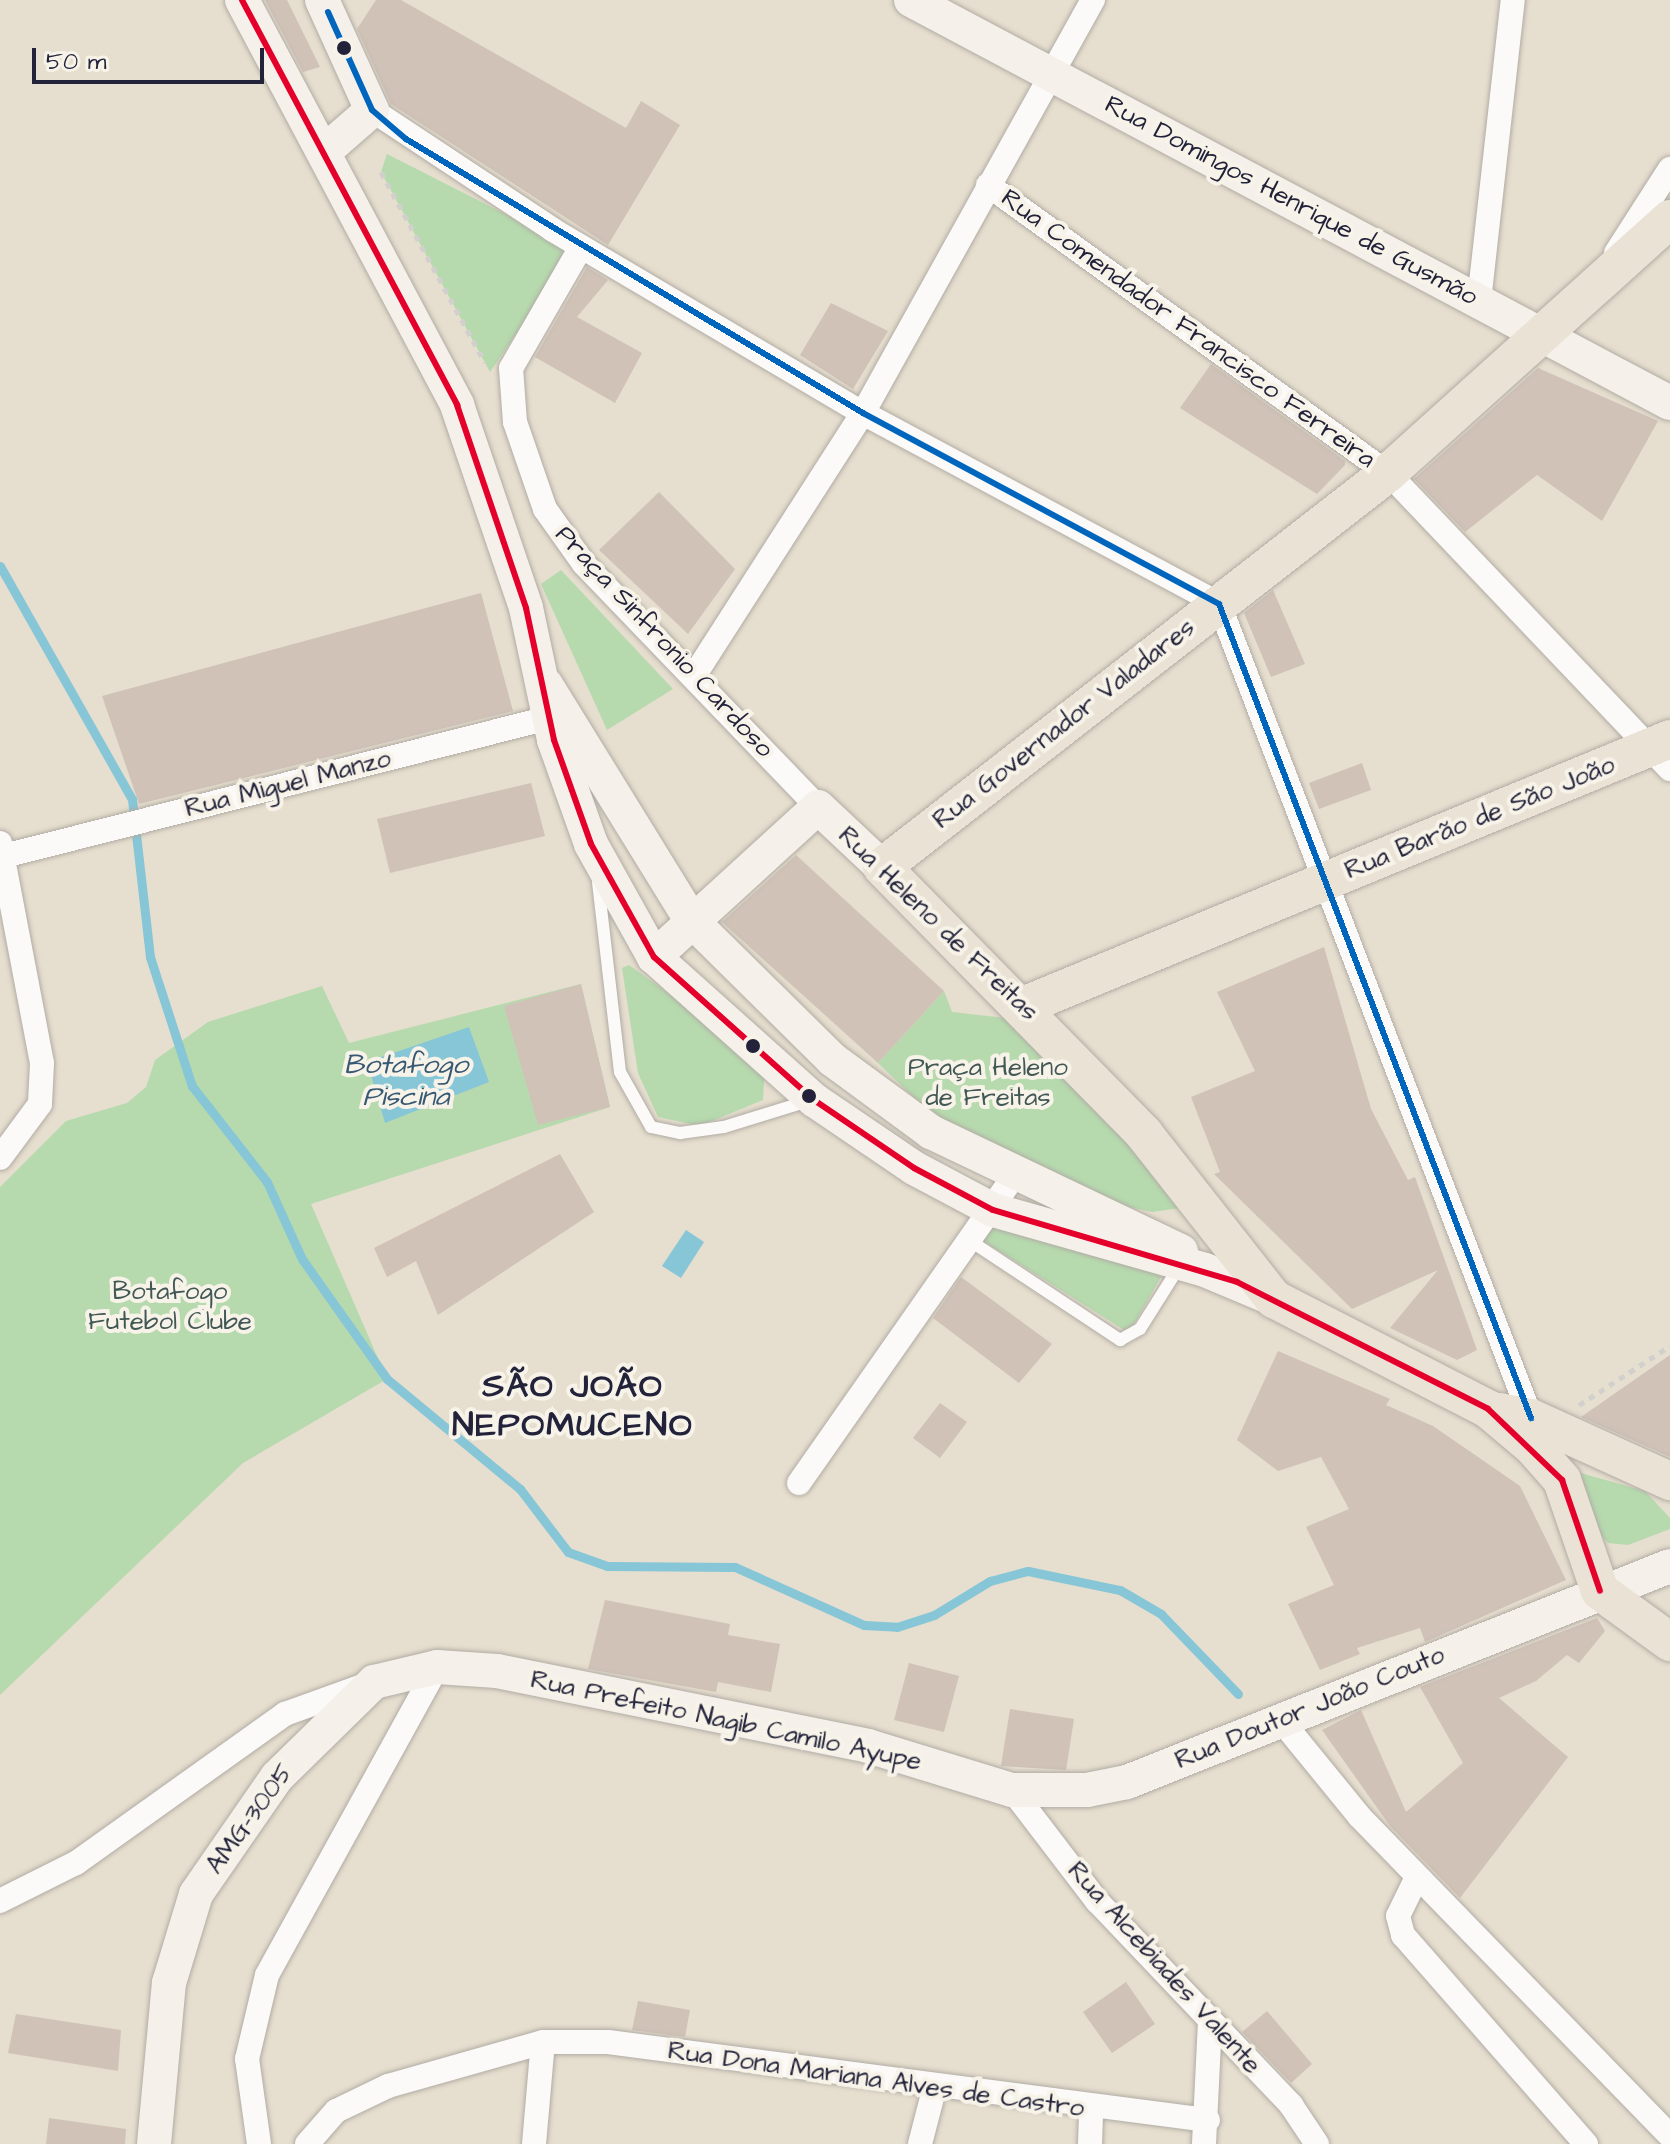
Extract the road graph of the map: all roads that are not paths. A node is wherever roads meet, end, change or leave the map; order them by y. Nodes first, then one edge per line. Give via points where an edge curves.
1 (242, 0) edge
2 (322, 0) edge
3 (911, 0) edge
4 (1093, 0) edge
5 (1513, 0) edge
6 (1054, 74) junction
7 (372, 110) junction
8 (325, 151) junction
9 (1670, 169) edge
10 (988, 185) junction
11 (1670, 219) edge
12 (581, 247) junction
13 (1600, 279) junction
14 (1479, 301) junction
15 (1541, 335) junction
16 (1670, 403) edge
17 (863, 413) junction
18 (1388, 473) junction
19 (1219, 604) junction
20 (694, 676) junction
21 (557, 715) junction
22 (1663, 752) edge
23 (818, 807) junction
24 (591, 844) junction
25 (4, 849) edge
26 (882, 867) junction
27 (1326, 881) junction
28 (692, 921) junction
29 (654, 957) junction
30 (1023, 1006) junction
31 (814, 1100) junction
32 (0, 1158) edge
33 (1015, 1174) junction
34 (993, 1210) junction
35 (972, 1242) junction
36 (1190, 1264) junction
37 (1274, 1299) junction
38 (1488, 1409) junction
39 (1545, 1424) junction
40 (1670, 1481) edge
41 (799, 1483) dead end
42 (1670, 1566) edge
43 (1600, 1591) junction
44 (1670, 1642) edge
45 (437, 1667) junction
46 (374, 1682) junction
47 (1280, 1719) junction
48 (1012, 1790) junction
49 (1417, 1877) junction
50 (0, 1901) edge
51 (1210, 2022) junction
52 (543, 2042) junction
53 (934, 2090) junction
54 (1091, 2110) junction
55 (1206, 2132) edge
56 (1670, 2136) edge
57 (154, 2144) edge
58 (259, 2144) edge
59 (307, 2144) edge
60 (534, 2144) edge
61 (920, 2144) edge
62 (1090, 2144) edge
63 (1317, 2144) edge
64 (1586, 2144) edge

1 - 8 main road
2 - 7 main road
3 - 6 main road, Rua Domingos Henrique de Gusmão
4 - 6 street, Rua Comendador Francisco Ferreira
5 - 14 street
6 - 10 street, Rua Comendador Francisco Ferreira
6 - 14 main road, Rua Domingos Henrique de Gusmão
7 - 8 main road
7 - 12 street
8 - 21 main road via 457,405
9 - 13 street
10 - 17 street, Rua Comendador Francisco Ferreira
10 - 18 street, Rua Comendador Francisco Ferreira
11 - 13 main road, Rua Governador Valadares
12 - 17 street
12 - 20 street, Praça Sinfronio Cardoso via 517,347 508,391 559,533
13 - 15 main road, Rua Governador Valadares
14 - 15 main road, Rua Domingos Henrique de Gusmão
15 - 16 main road, Rua Domingos Henrique de Gusmão
15 - 18 main road, Rua Governador Valadares
17 - 19 street
17 - 20 street, Rua Comendador Francisco Ferreira
18 - 19 main road, Rua Governador Valadares
18 - 22 street, Rua Comendador Francisco Ferreira
19 - 26 main road, Rua Governador Valadares
19 - 27 street
20 - 23 street, Praça Sinfronio Cardoso
21 - 24 main road
21 - 25 street, Rua Miguel Manzo via 110,830
21 - 28 main road
22 - 27 main road, Rua Barão de São João
23 - 26 main road, Rua Heleno de Freitas
23 - 28 main road
24 - 29 main road
24 - 31 lane via 620,1072 651,1127 680,1133 724,1127
25 - 32 street via 42,1063 40,1104
26 - 30 main road, Rua Heleno de Freitas
27 - 30 main road, Rua Barão de São João
27 - 39 street
28 - 29 main road
28 - 33 main road via 874,1093
29 - 31 main road
30 - 37 main road, Rua Heleno de Freitas via 1144,1134
31 - 34 main road via 914,1168
33 - 34 street
33 - 36 main road
34 - 35 street
34 - 36 main road
35 - 36 lane via 1120,1340 1140,1329
35 - 41 street
36 - 37 main road
37 - 38 main road
38 - 39 main road
38 - 43 main road via 1562,1480
39 - 40 main road
42 - 43 main road, Rua Doutor João Couto
43 - 44 main road
43 - 47 main road, Rua Doutor João Couto
45 - 46 main road
45 - 48 main road, Rua Prefeito Nagib Camilo Ayupe via 497,1671 868,1746
45 - 58 street via 267,1975 247,2059
46 - 50 street via 285,1714 76,1863
46 - 57 main road, AMG-3005 via 277,1777 196,1894 169,1983
47 - 48 main road, Rua Doutor João Couto via 1127,1782 1087,1790
47 - 49 street
48 - 51 street, Rua Alcebiades Valente via 1097,1901
49 - 56 street
49 - 64 street via 1398,1916 1403,1935
51 - 55 street
51 - 63 street, Rua Alcebiades Valente via 1291,2105
52 - 53 street, Rua Dona Mariana Alves de Castro via 608,2042
52 - 59 street, Rua Dona Mariana Alves de Castro via 388,2086 326,2119
52 - 60 street
53 - 54 street, Rua Dona Mariana Alves de Castro
53 - 61 street
54 - 55 street, Rua Dona Mariana Alves de Castro
54 - 62 street

